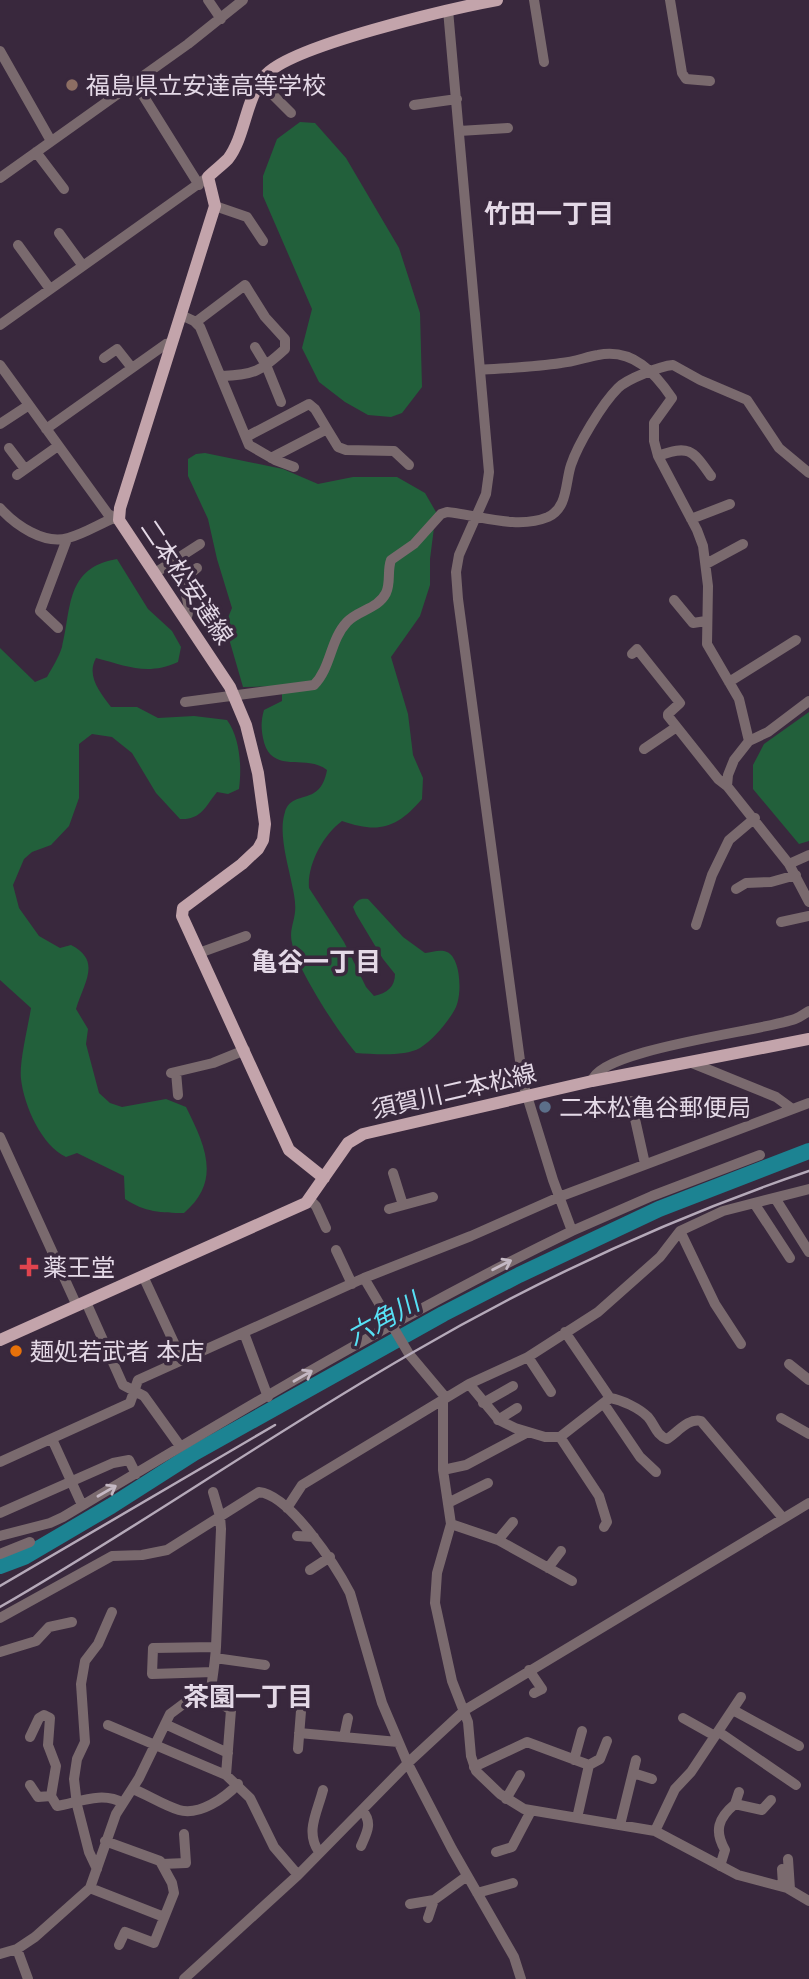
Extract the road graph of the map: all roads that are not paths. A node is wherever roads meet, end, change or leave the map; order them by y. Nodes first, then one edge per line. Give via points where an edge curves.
1 (208, 0) edge
2 (243, 0) edge
3 (497, 0) edge
4 (534, 0) edge
5 (670, 0) edge
6 (447, 5) edge
7 (221, 19) junction
8 (0, 51) edge
9 (544, 62) dead end
10 (4, 70) edge
11 (134, 81) junction
12 (710, 81) dead end
13 (260, 82) junction
14 (457, 99) junction
15 (414, 105) dead end
16 (291, 113) dead end
17 (508, 128) dead end
18 (460, 131) junction
19 (51, 141) junction
20 (36, 152) junction
21 (0, 178) edge
22 (204, 181) junction
23 (64, 190) dead end
24 (215, 205) junction
25 (59, 233) dead end
26 (263, 241) dead end
27 (18, 244) dead end
28 (83, 266) junction
29 (50, 289) junction
30 (181, 315) junction
31 (196, 322) junction
32 (0, 325) edge
33 (171, 343) junction
34 (255, 347) dead end
35 (104, 358) dead end
36 (0, 365) edge
37 (266, 365) junction
38 (132, 368) junction
39 (480, 370) junction
40 (222, 376) junction
41 (281, 402) dead end
42 (29, 405) junction
43 (0, 424) edge
44 (46, 429) junction
45 (327, 429) junction
46 (246, 437) junction
47 (58, 446) junction
48 (9, 448) dead end
49 (658, 456) junction
50 (271, 458) junction
51 (409, 465) dead end
52 (294, 467) dead end
53 (809, 473) edge
54 (711, 476) dead end
55 (730, 504) dead end
56 (2, 512) edge
57 (117, 519) junction
58 (691, 519) junction
59 (67, 539) junction
60 (200, 544) dead end
61 (743, 544) dead end
62 (706, 564) junction
63 (197, 568) dead end
64 (155, 573) junction
65 (674, 600) dead end
66 (186, 620) junction
67 (706, 621) junction
68 (58, 628) dead end
69 (796, 640) dead end
70 (632, 654) dead end
71 (729, 682) junction
72 (809, 701) edge
73 (186, 702) dead end
74 (675, 728) junction
75 (749, 741) junction
76 (644, 749) dead end
77 (727, 786) junction
78 (755, 818) junction
79 (809, 855) edge
80 (789, 864) junction
81 (796, 875) junction
82 (736, 889) dead end
83 (809, 902) edge
84 (809, 916) edge
85 (781, 922) dead end
86 (696, 925) dead end
87 (246, 936) dead end
88 (199, 953) junction
89 (809, 1012) edge
90 (809, 1039) edge
91 (245, 1050) junction
92 (692, 1063) junction
93 (592, 1081) junction
94 (178, 1095) dead end
95 (528, 1096) junction
96 (631, 1101) dead end
97 (809, 1103) edge
98 (791, 1108) junction
99 (0, 1138) edge
100 (760, 1155) dead end
101 (645, 1164) junction
102 (393, 1173) dead end
103 (324, 1178) junction
104 (809, 1189) edge
105 (433, 1197) dead end
106 (559, 1197) junction
107 (775, 1198) junction
108 (310, 1200) junction
109 (754, 1203) junction
110 (403, 1205) junction
111 (389, 1209) dead end
112 (326, 1228) dead end
113 (572, 1231) junction
114 (680, 1231) junction
115 (336, 1250) dead end
116 (809, 1252) edge
117 (790, 1258) dead end
118 (143, 1276) junction
119 (364, 1279) junction
120 (352, 1284) junction
121 (81, 1304) junction
122 (391, 1325) junction
123 (565, 1332) junction
124 (244, 1333) junction
125 (0, 1340) edge
126 (741, 1344) dead end
127 (528, 1357) junction
128 (182, 1360) junction
129 (789, 1364) dead end
130 (809, 1380) edge
131 (469, 1384) junction
132 (513, 1386) dead end
133 (134, 1391) junction
134 (551, 1392) dead end
135 (268, 1396) junction
136 (444, 1399) junction
137 (607, 1401) junction
138 (484, 1403) junction
139 (517, 1408) dead end
140 (781, 1418) dead end
141 (498, 1420) junction
142 (528, 1432) junction
143 (809, 1434) edge
144 (560, 1437) junction
145 (52, 1438) junction
146 (180, 1446) junction
147 (0, 1462) edge
148 (443, 1470) junction
149 (656, 1472) dead end
150 (136, 1474) junction
151 (71, 1481) junction
152 (488, 1483) dead end
153 (213, 1492) dead end
154 (448, 1503) junction
155 (809, 1503) edge
156 (82, 1505) junction
157 (288, 1508) junction
158 (0, 1513) edge
159 (220, 1516) junction
160 (783, 1518) junction
161 (513, 1522) dead end
162 (451, 1524) junction
163 (604, 1527) dead end
164 (0, 1536) edge
165 (297, 1536) dead end
166 (314, 1537) junction
167 (498, 1541) junction
168 (30, 1542) dead end
169 (561, 1551) dead end
170 (0, 1554) edge
171 (330, 1558) junction
172 (548, 1568) junction
173 (310, 1570) dead end
174 (572, 1581) dead end
175 (112, 1612) dead end
176 (0, 1618) edge
177 (72, 1622) dead end
178 (0, 1652) edge
179 (216, 1653) junction
180 (265, 1665) dead end
181 (529, 1670) junction
182 (214, 1672) junction
183 (534, 1693) dead end
184 (210, 1696) junction
185 (741, 1697) dead end
186 (465, 1710) junction
187 (733, 1710) junction
188 (302, 1711) dead end
189 (348, 1718) dead end
190 (683, 1718) dead end
191 (165, 1724) junction
192 (108, 1725) dead end
193 (582, 1731) dead end
194 (299, 1733) junction
195 (717, 1734) junction
196 (30, 1737) dead end
197 (344, 1737) junction
198 (607, 1741) dead end
199 (398, 1742) junction
200 (154, 1745) junction
201 (799, 1746) dead end
202 (298, 1749) dead end
203 (228, 1753) junction
204 (574, 1760) junction
205 (636, 1760) dead end
206 (408, 1764) junction
207 (589, 1765) junction
208 (474, 1767) junction
209 (633, 1773) junction
210 (520, 1774) dead end
211 (226, 1775) junction
212 (652, 1779) dead end
213 (238, 1784) junction
214 (30, 1785) dead end
215 (796, 1785) dead end
216 (133, 1788) junction
217 (323, 1790) dead end
218 (738, 1792) dead end
219 (51, 1796) junction
220 (506, 1799) junction
221 (771, 1800) dead end
222 (76, 1802) junction
223 (123, 1803) junction
224 (735, 1804) junction
225 (362, 1810) junction
226 (531, 1811) junction
227 (577, 1818) junction
228 (620, 1825) junction
229 (655, 1831) junction
230 (184, 1834) dead end
231 (105, 1842) junction
232 (361, 1846) dead end
233 (496, 1852) dead end
234 (320, 1853) junction
235 (788, 1859) dead end
236 (162, 1864) junction
237 (720, 1866) junction
238 (97, 1869) junction
239 (782, 1869) dead end
240 (298, 1875) junction
241 (467, 1876) junction
242 (513, 1883) dead end
243 (786, 1887) junction
244 (90, 1888) junction
245 (477, 1893) junction
246 (434, 1900) junction
247 (809, 1901) edge
248 (410, 1904) dead end
249 (163, 1917) junction
250 (428, 1918) dead end
251 (119, 1945) dead end
252 (17, 1949) junction
253 (0, 1954) edge
254 (28, 1979) edge
255 (184, 1979) edge
256 (522, 1979) edge

1 - 7 street
2 - 7 street
3 - 6 main road
4 - 9 street
5 - 12 street via 682,73 686,79
6 - 13 main road via 312,49 275,65
6 - 14 street
7 - 11 street
8 - 10 street
10 - 19 street
11 - 19 street
11 - 22 street
13 - 16 street
13 - 22 main road via 230,155
14 - 15 street
14 - 18 street
17 - 18 street
18 - 39 street
19 - 20 street
20 - 21 street
20 - 23 street
22 - 24 main road
22 - 28 street
24 - 26 street via 247,218
24 - 30 main road, 二本松安達線
25 - 28 street
27 - 29 street
28 - 29 street
29 - 32 street
30 - 31 street
30 - 33 main road, 二本松安達線
31 - 37 street via 247,285 285,342 285,349
31 - 40 street
33 - 38 street
33 - 57 main road, 二本松安達線
34 - 37 street
35 - 38 street via 117,349
36 - 42 street
37 - 40 street via 252,374
37 - 41 street
38 - 44 street
39 - 49 street via 560,363 601,354 641,363 672,398 653,423
39 - 95 street via 489,472 456,572 516,1038
40 - 46 street
42 - 43 street
42 - 44 street
44 - 47 street
45 - 46 street via 309,404
45 - 50 street
45 - 51 street via 342,449 386,446
46 - 50 street via 254,449
47 - 48 street via 21,472
47 - 57 street via 108,514
49 - 54 street via 689,450
49 - 58 street
50 - 52 street
53 - 73 street via 779,448 747,400 673,365 662,368 618,388 587,431 571,464 564,499 549,517 526,522 441,514 425,534 391,560 383,598 344,625 317,683
55 - 58 street
56 - 59 street via 45,538
57 - 59 street
57 - 64 main road, 二本松安達線
58 - 62 street
59 - 68 street via 40,611
60 - 64 street
61 - 62 street
62 - 67 street
63 - 66 street via 184,579 189,601
64 - 66 main road, 二本松安達線
65 - 67 street via 693,623
66 - 88 main road, 二本松安達線 via 241,711 258,773 265,824 255,853 183,908 182,916
67 - 71 street via 707,643
69 - 71 street
70 - 74 street via 637,649 680,702 668,713
71 - 75 street via 742,705
72 - 75 street
74 - 76 street
74 - 77 street
75 - 77 street via 734,760
77 - 78 street
78 - 80 street
78 - 86 street via 729,840
79 - 80 street
80 - 81 street
81 - 82 street via 746,883
81 - 83 street
84 - 85 street
87 - 88 street
88 - 91 main road, 二本松安達線
89 - 93 street via 640,1054 595,1073
90 - 92 main road, 須賀川二本松線
91 - 94 street via 173,1073
91 - 103 main road, 二本松安達線 via 289,1150
92 - 93 main road, 須賀川二本松線
92 - 98 street via 776,1097
93 - 95 main road, 須賀川二本松線
95 - 103 main road, 須賀川二本松線 via 359,1135
95 - 106 street
96 - 101 street
97 - 98 street
98 - 101 street
99 - 121 street
100 - 113 street
101 - 106 street
102 - 110 street
103 - 108 main road, 須賀川二本松線
104 - 107 street
105 - 110 street
106 - 113 street
106 - 119 street
107 - 109 street
107 - 116 street
108 - 112 street
108 - 118 main road, 須賀川二本松線
109 - 114 street
109 - 117 street
110 - 111 street
122 -> 113 street
114 - 123 street via 645,1272 598,1312
114 - 126 street via 715,1304
115 - 120 street
118 - 121 main road, 須賀川二本松線
118 - 128 street
119 - 120 street
119 - 122 street
120 - 124 street
121 - 125 main road, 須賀川二本松線
121 - 133 street via 123,1385
135 -> 122 street
122 - 136 street
123 - 127 street
123 - 137 street
124 - 128 street
124 - 135 street
127 - 131 street
127 - 134 street
128 - 133 street via 138,1380
129 - 130 street
131 - 136 street
131 - 138 street
132 - 138 street
133 - 145 street via 130,1402
133 - 146 street via 144,1396
135 - 146 street
136 - 148 street
136 - 157 street via 302,1485
137 - 144 street
137 - 149 street via 640,1457
137 - 160 street via 618,1400 647,1416 667,1439 693,1420 701,1421
138 - 141 street
139 - 141 street
140 - 143 street
141 - 142 street
142 - 144 street
142 - 148 street via 466,1465
144 - 163 street via 599,1496 607,1522
145 - 147 street
145 - 151 street
146 - 150 street
148 - 154 street
150 - 151 street via 129,1460
156 -> 150 street
151 - 156 street
151 - 158 street
152 - 154 street
153 - 159 street
154 - 162 street
155 - 160 street
156 - 164 street via 50,1523
157 - 159 street via 262,1492
157 - 166 street
159 - 176 street via 167,1550 111,1556
159 - 179 street
160 - 181 street
161 - 167 street
162 - 167 street
162 - 186 street via 437,1573 435,1603 452,1681
165 - 166 street
166 - 171 street
167 - 172 street
168 - 170 street
169 - 172 street
171 - 173 street
171 - 199 street via 350,1593
172 - 174 street
175 - 222 street via 81,1675 86,1735 75,1768
177 - 178 street via 49,1627 36,1640
179 - 180 street
179 - 182 street
179 - 182 street via 153,1648 152,1674
181 - 183 street via 542,1689
181 - 186 street
182 - 184 street
184 - 191 street via 186,1702
184 - 203 street via 231,1710
185 - 187 street
186 - 206 street
186 - 208 street
187 - 195 street
187 - 201 street
188 - 194 street
189 - 197 street
190 - 195 street
191 - 200 street
191 - 203 street
192 - 200 street
193 - 204 street
194 - 197 street
194 - 202 street
195 - 215 street
195 - 229 street via 675,1789
196 - 219 street via 40,1718 49,1716 48,1745 56,1766
197 - 199 street
198 - 207 street via 600,1759
199 - 206 street
200 - 211 street
200 - 216 street
203 - 211 street
204 - 207 street
204 - 208 street via 527,1742
205 - 209 street
206 - 225 street
206 - 241 street
207 - 227 street
208 - 220 street
209 - 212 street
209 - 228 street
210 - 220 street
211 - 213 street
213 - 216 street via 220,1800 191,1810 181,1810
213 - 240 street via 255,1805 274,1847
214 - 219 street via 38,1797
216 - 223 street
217 - 234 street via 312,1831
218 - 224 street
219 - 222 street via 57,1806
220 - 226 street
221 - 224 street via 762,1810
222 - 223 street via 111,1797
222 - 238 street
223 - 231 street
224 - 237 street via 718,1830 726,1852
225 - 232 street via 369,1828
225 - 234 street
226 - 227 street
226 - 233 street via 512,1847
227 - 228 street
228 - 229 street
229 - 237 street
230 - 236 street via 186,1863
231 - 236 street
231 - 238 street
234 - 240 street
235 - 243 street
236 - 249 street via 174,1893
237 - 243 street
238 - 244 street
239 - 243 street
240 - 255 street
241 - 245 street
241 - 246 street
242 - 245 street
243 - 247 street
244 - 249 street
244 - 252 street
245 - 256 street
246 - 248 street
246 - 250 street
249 - 251 street via 153,1943 125,1932
252 - 253 street
252 - 254 street

